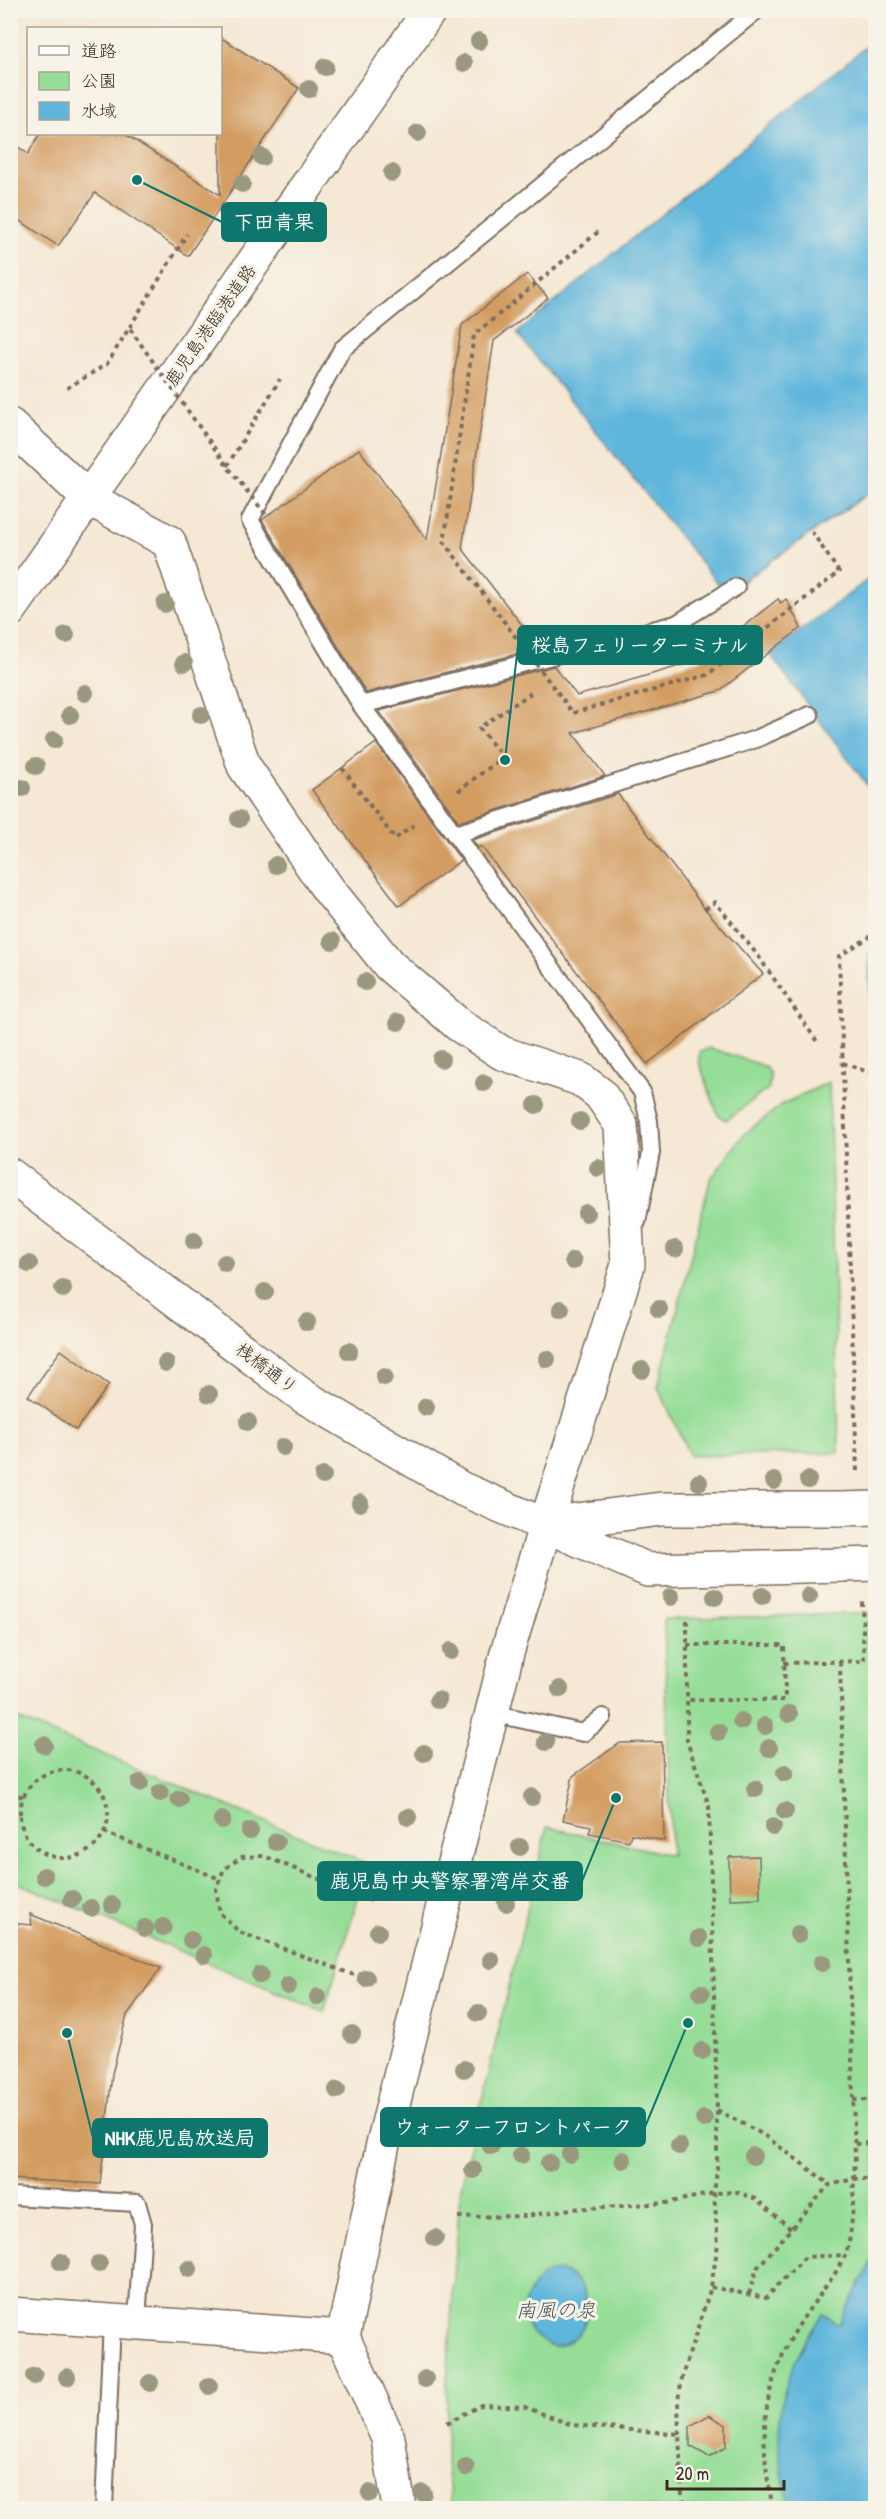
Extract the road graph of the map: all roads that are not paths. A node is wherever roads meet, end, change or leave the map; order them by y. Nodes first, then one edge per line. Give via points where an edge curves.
1 (757, 10) edge
2 (422, 14) edge
3 (10, 425) edge
4 (88, 498) junction
5 (736, 587) dead end
6 (10, 610) edge
7 (361, 705) junction
8 (810, 715) dead end
9 (456, 834) junction
10 (10, 1175) edge
11 (628, 1265) junction
12 (867, 1495) edge
13 (546, 1524) junction
14 (860, 1573) edge
15 (492, 1713) junction
16 (603, 1717) dead end
17 (10, 2196) edge
18 (10, 2314) edge
19 (125, 2322) junction
20 (343, 2337) junction
21 (104, 2508) edge
22 (399, 2508) edge

1 - 7 lane via 342,349 250,520
2 - 4 street, 鹿児島港臨港道路
3 - 4 street
4 - 6 street, 鹿児島港臨港道路
4 - 11 street via 169,542 244,766 328,889 389,965 459,1025 502,1053 580,1079 600,1094 621,1125
5 - 7 lane via 676,624
7 - 9 lane
8 - 9 lane via 756,739
9 - 11 lane via 642,1092 651,1153
10 - 13 street, 桟橋通り via 303,1396 440,1479
11 - 13 street
12 - 13 street, bridge via 840,1509 661,1509
13 - 14 street, 桟橋通り via 648,1570
13 - 15 street
15 - 16 lane via 583,1733
15 - 20 street via 381,2153
17 - 19 lane via 137,2203 144,2224
18 - 19 street
19 - 20 street
19 - 21 lane
20 - 22 street via 388,2438

